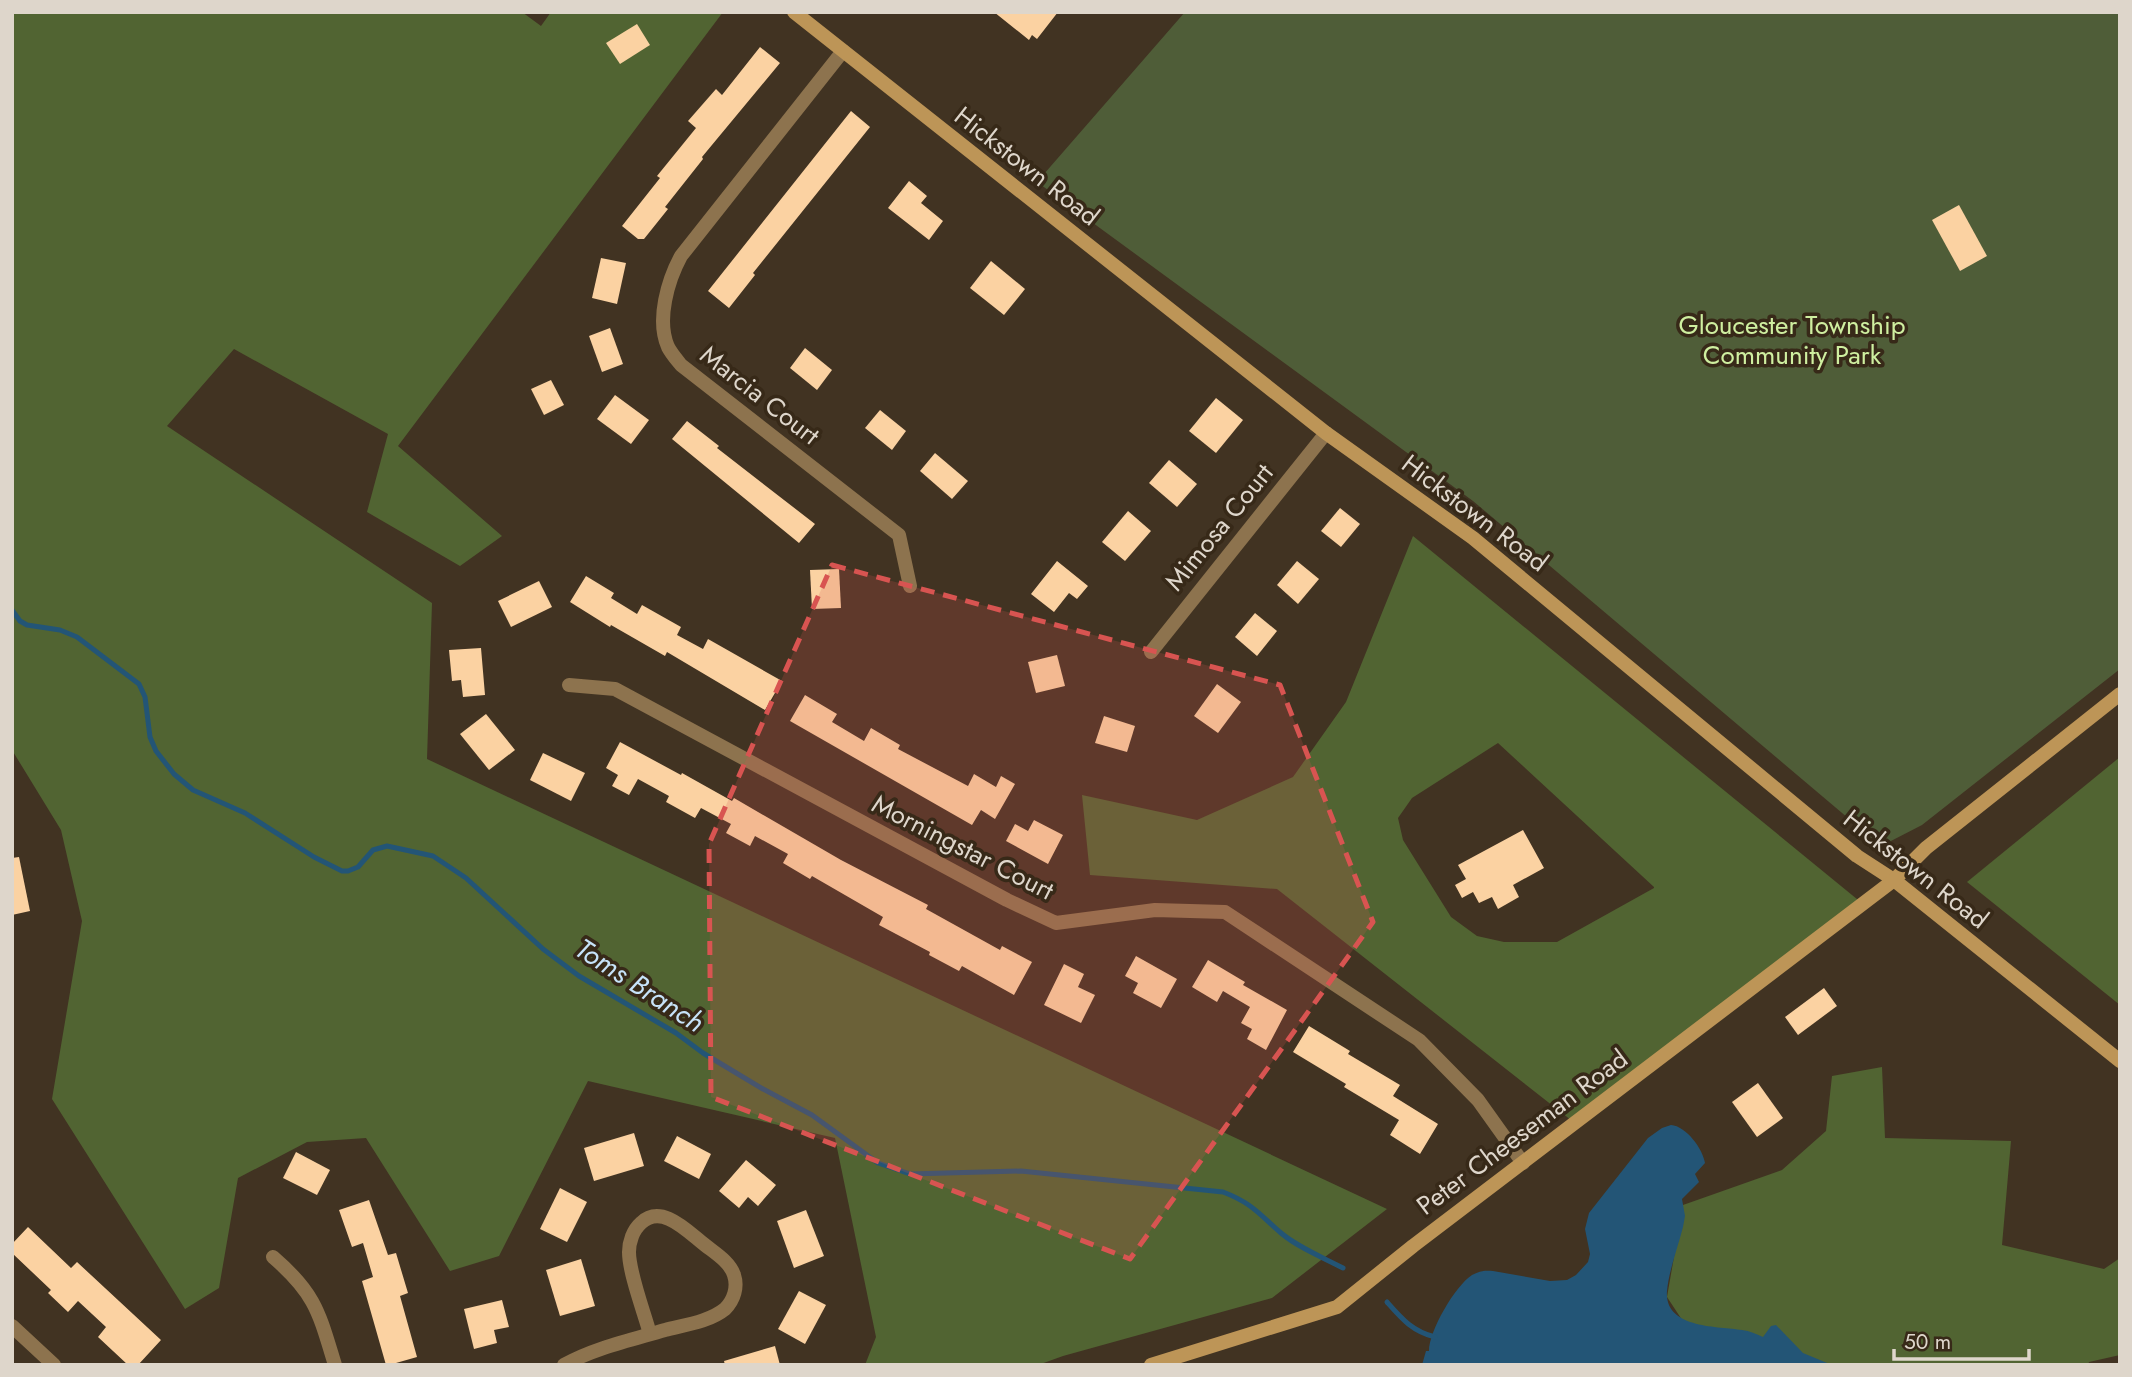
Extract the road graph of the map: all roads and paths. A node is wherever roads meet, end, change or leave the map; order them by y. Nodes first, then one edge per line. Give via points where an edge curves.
1 (794, 12) edge
2 (843, 51) junction
3 (1326, 433) junction
4 (910, 586) dead end
5 (1151, 652) dead end
6 (569, 685) dead end
7 (2120, 694) edge
8 (1894, 880) junction
9 (2120, 1061) edge
10 (1522, 1163) junction
11 (273, 1257) dead end
12 (12, 1326) edge
13 (650, 1334) junction
14 (54, 1365) edge
15 (335, 1365) edge
16 (564, 1365) edge
17 (1151, 1365) edge

1 - 2 street, Hickstown Road
2 - 3 street, Hickstown Road
2 - 4 street, Marcia Court via 681,256 670,277 664,328 668,347 681,365 899,535
3 - 5 street, Mimosa Court
3 - 8 street, Hickstown Road via 1473,538 1857,856
6 - 10 street, Morningstar Court via 615,688 1007,901 1056,923 1155,910 1225,912 1419,1040 1478,1100
7 - 8 street, Peter Cheeseman Road via 1926,848
8 - 9 street, Hickstown Road
8 - 10 street, Peter Cheeseman Road
10 - 17 street, Peter Cheeseman Road via 1337,1307
11 - 15 street via 313,1300
12 - 14 street
13 - 13 street via 709,1318 725,1308 735,1293 730,1266 676,1222 661,1217 640,1224 629,1254
13 - 16 street

